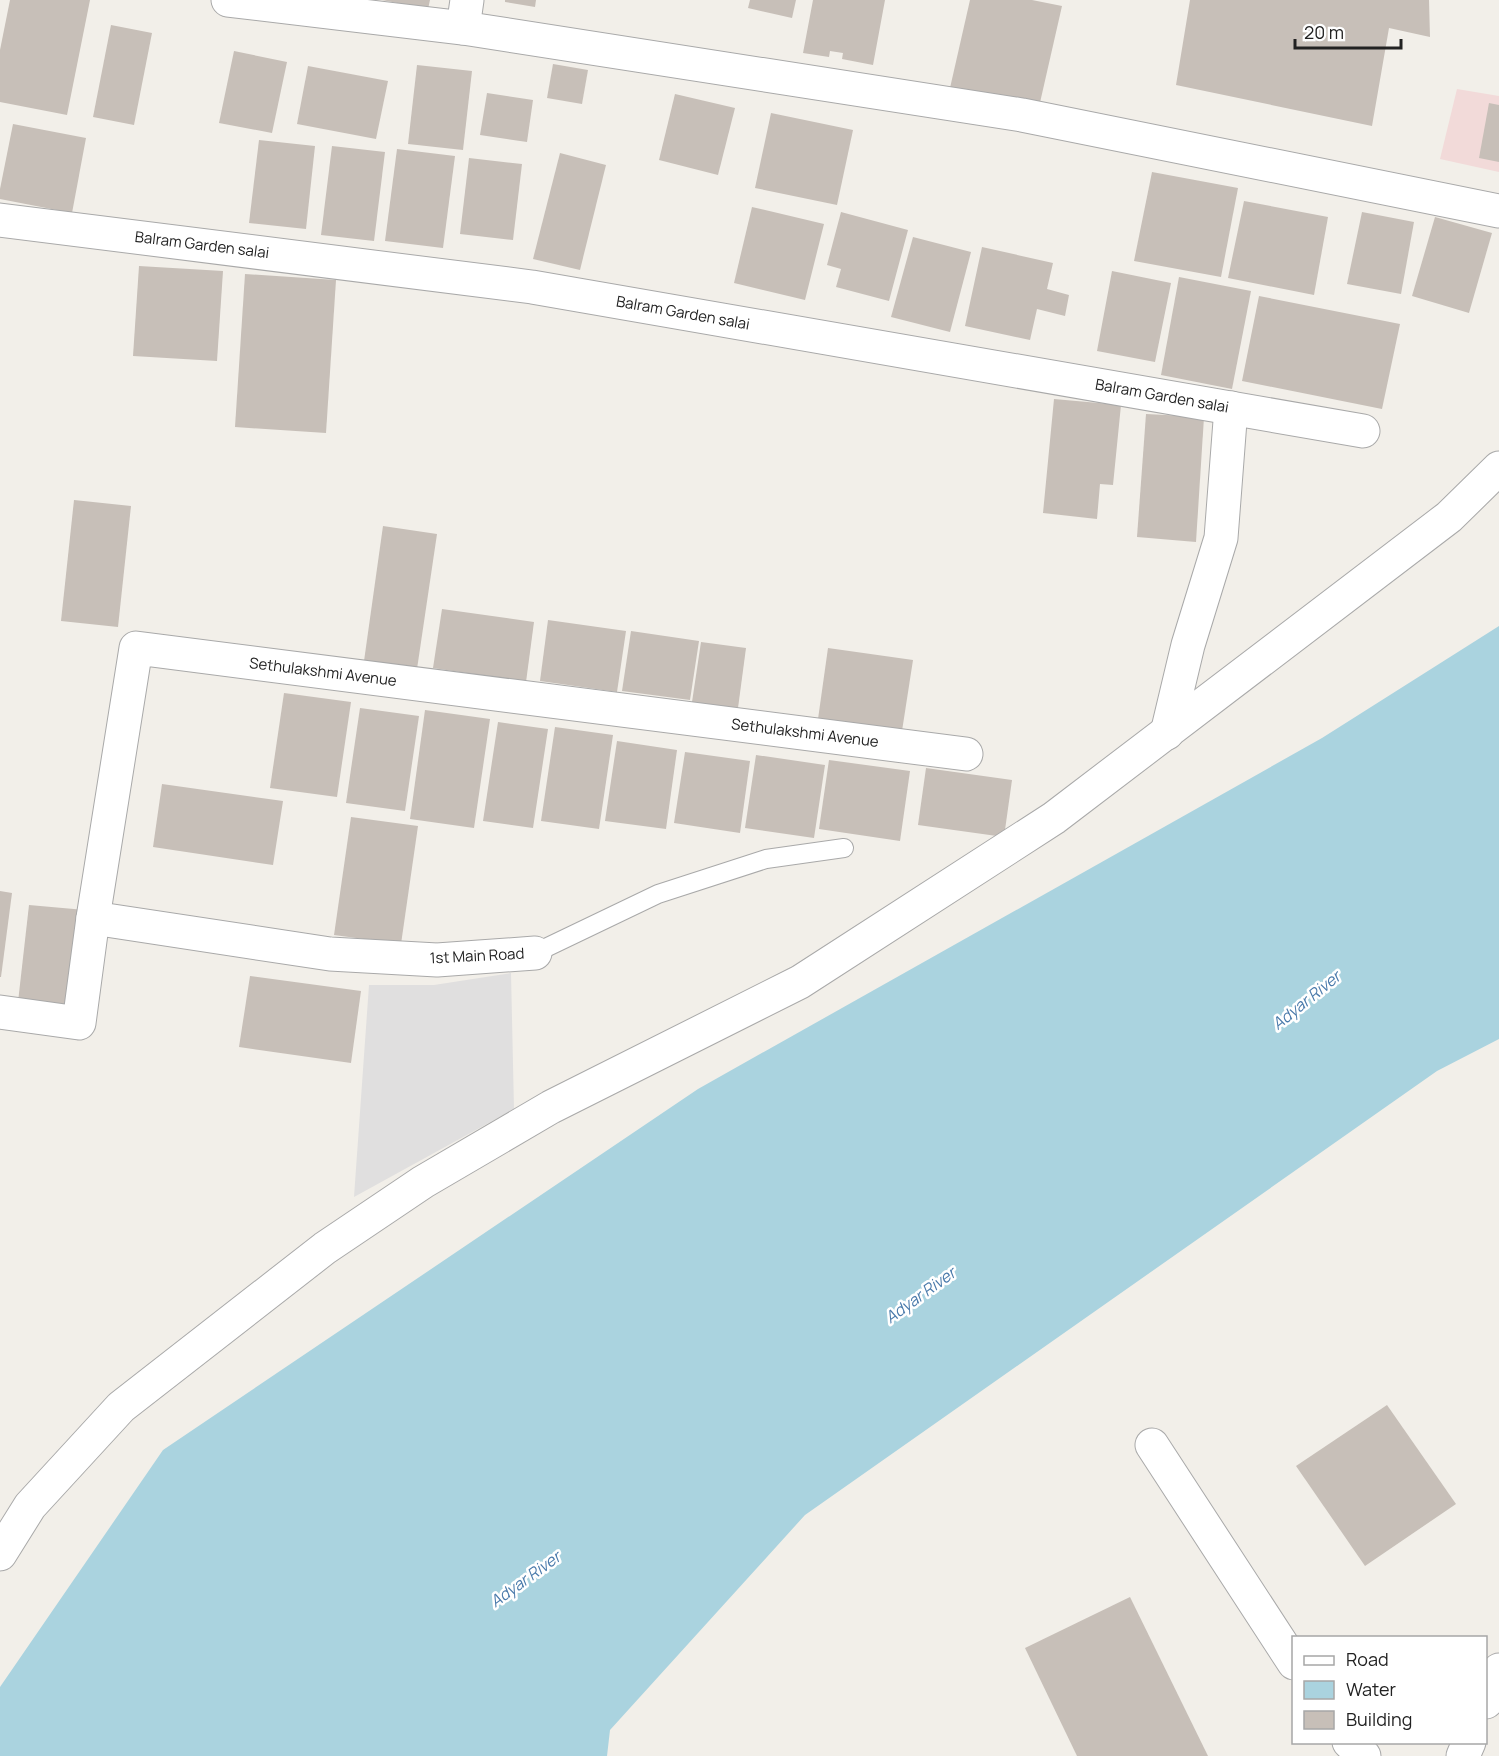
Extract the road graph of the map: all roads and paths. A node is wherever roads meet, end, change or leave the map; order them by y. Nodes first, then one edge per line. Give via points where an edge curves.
1 (228, 0) edge
2 (465, 14) edge
3 (1499, 211) edge
4 (0, 220) edge
5 (1231, 408) junction
6 (1363, 431) dead end
7 (1499, 468) edge
8 (1167, 733) junction
9 (966, 754) dead end
10 (844, 848) dead end
11 (93, 918) junction
12 (535, 953) joint
13 (0, 1012) edge
14 (1152, 1445) dead end
15 (0, 1554) edge
16 (1292, 1661) edge
17 (1499, 1670) edge
18 (1487, 1697) edge
19 (1350, 1744) edge
20 (1364, 1756) edge

1 - 2 street
2 - 3 street via 1022,115
4 - 5 street, Balram Garden salai via 532,287
5 - 6 street, Balram Garden salai
5 - 8 street via 1221,538 1188,645
7 - 8 street via 1449,517
8 - 15 street via 1054,818 800,982 551,1107 423,1182 325,1248 121,1407 30,1506
9 - 11 street, Sethulakshmi Avenue via 136,648
10 - 12 lane, 1st Main Road via 766,859 658,894
11 - 12 street, 1st Main Road via 330,954 437,960
11 - 13 street, Sethulakshmi Avenue via 79,1023
14 - 16 street
17 - 18 street
19 - 20 street

